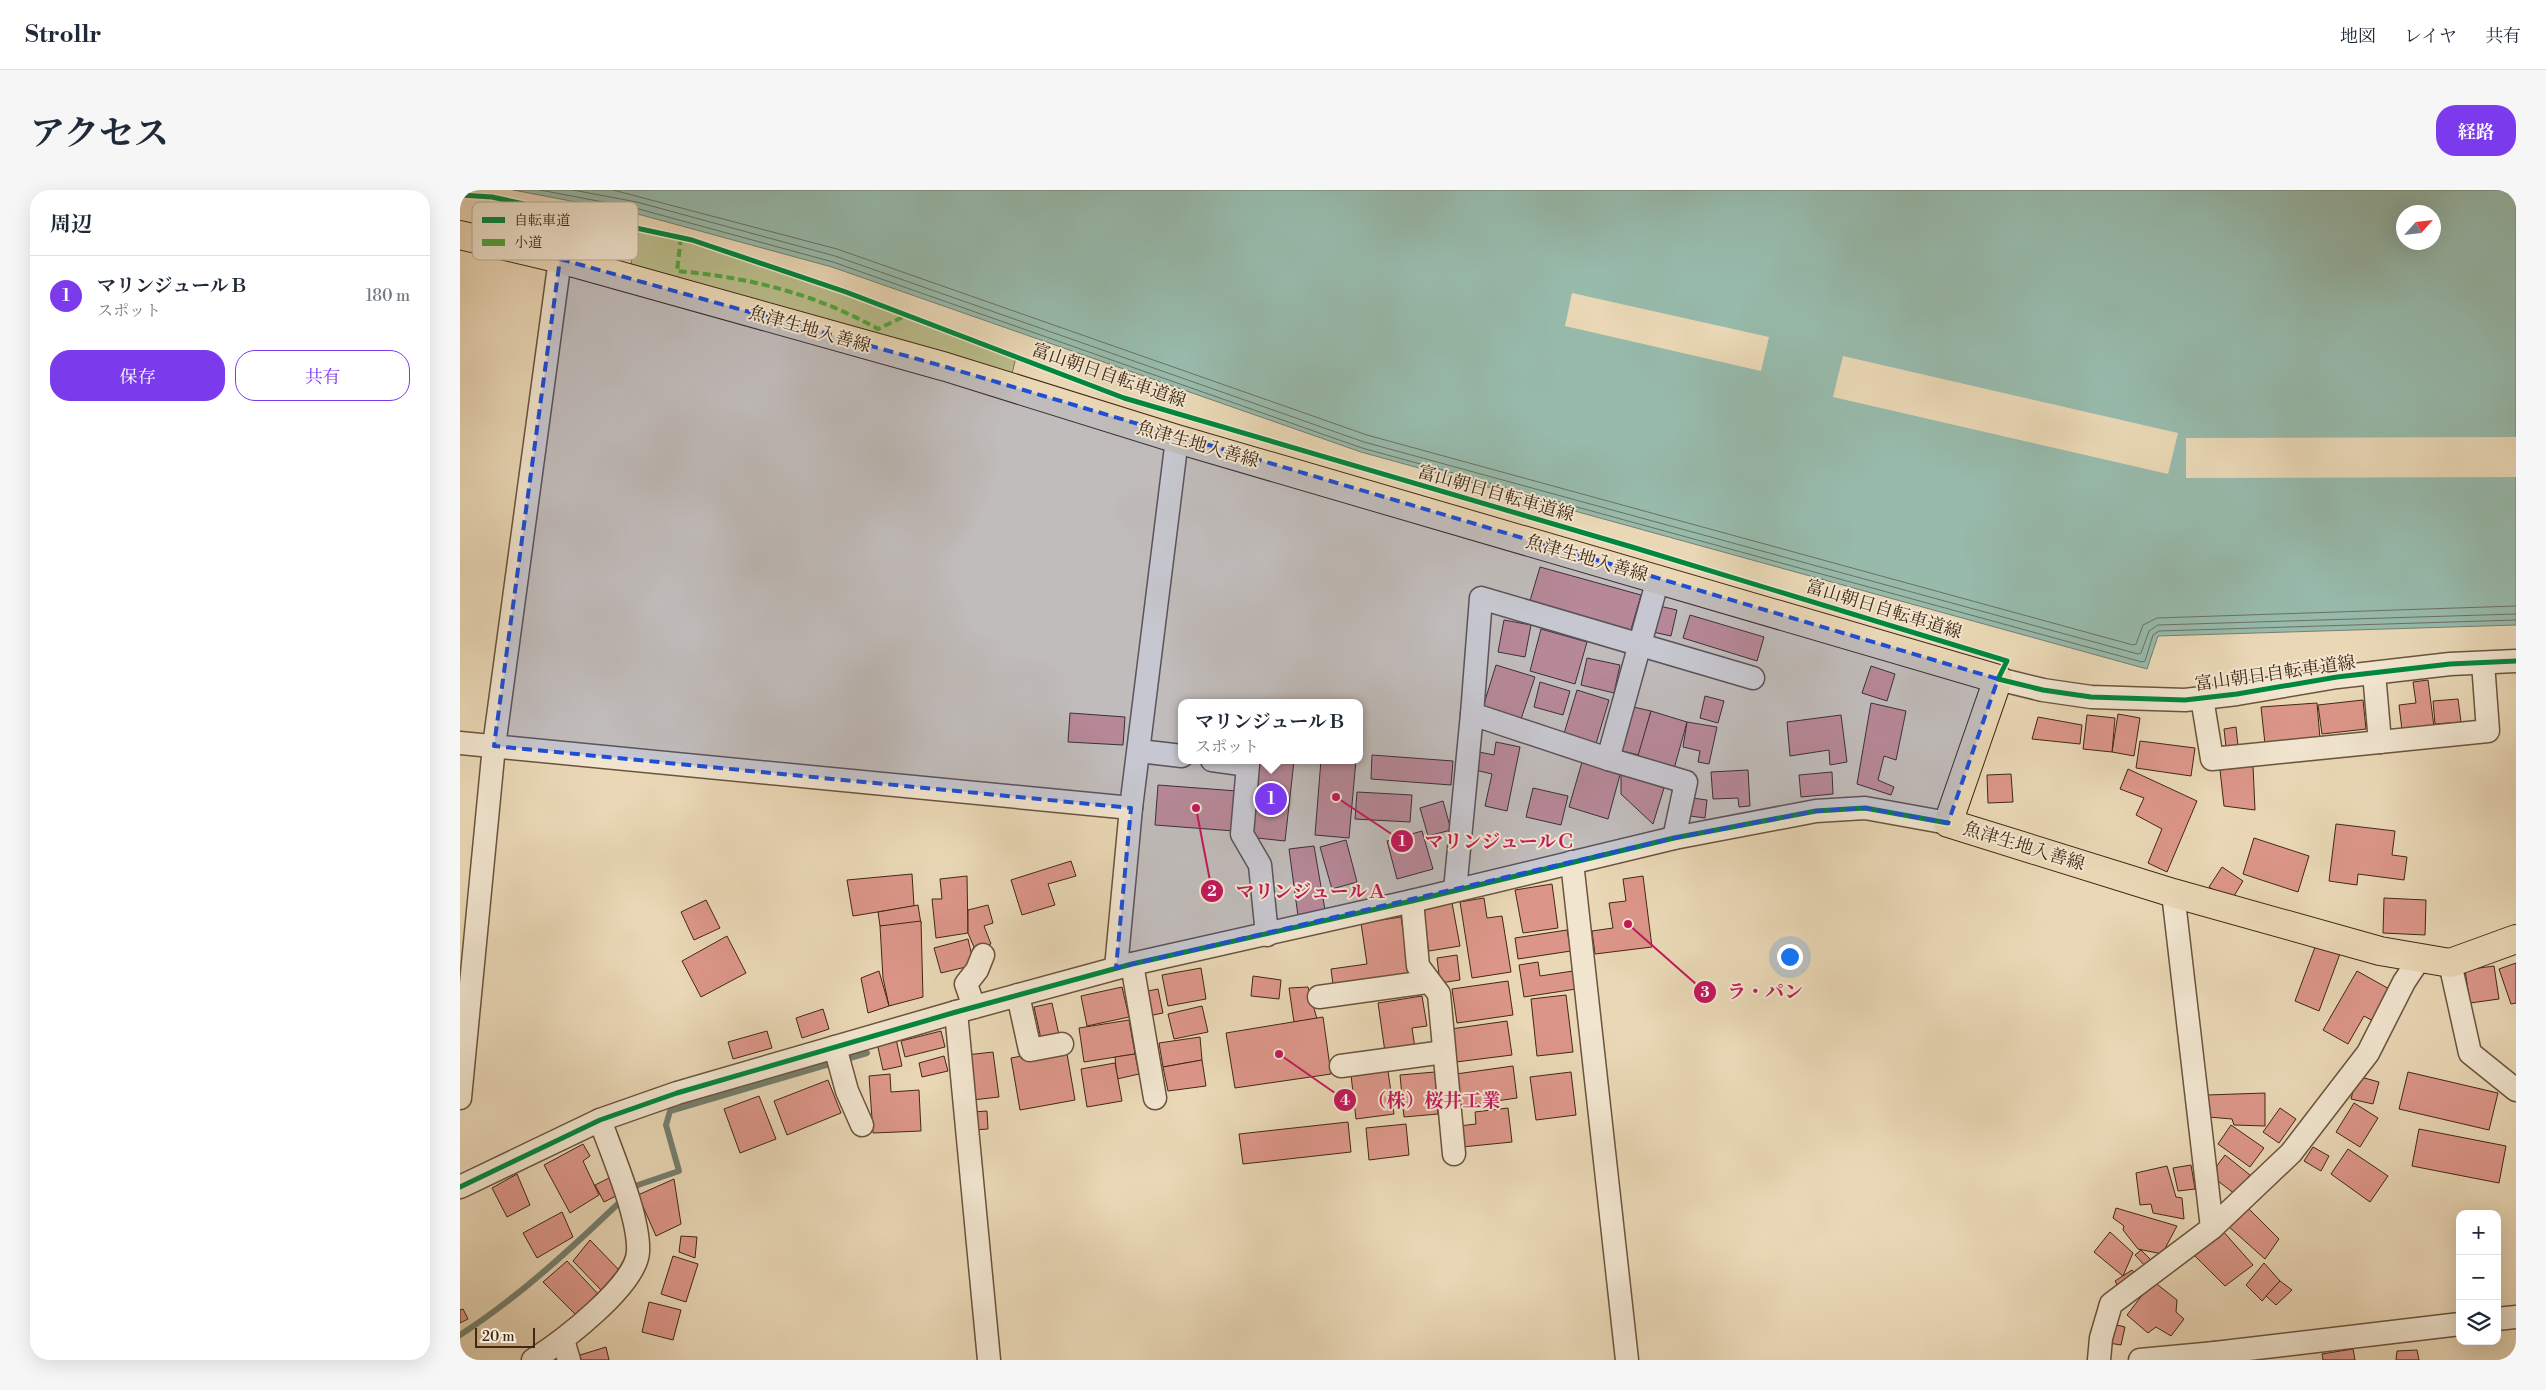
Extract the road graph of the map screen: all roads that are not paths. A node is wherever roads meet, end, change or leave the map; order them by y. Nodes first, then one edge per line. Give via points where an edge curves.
1 (560, 260) edge
2 (564, 260) edge
3 (1177, 439) junction
4 (1658, 579) junction
5 (1640, 646) junction
6 (2516, 661) edge
7 (2484, 663) junction
8 (2374, 673) junction
9 (1753, 678) dead end
10 (1998, 679) junction
11 (2202, 698) junction
12 (1472, 714) junction
13 (2380, 742) junction
14 (460, 743) edge
15 (494, 746) junction
16 (1139, 751) junction
17 (1178, 756) edge
18 (1608, 759) junction
19 (1241, 764) edge
20 (1130, 808) junction
21 (1948, 822) junction
22 (1674, 838) junction
23 (1572, 862) junction
24 (1455, 890) junction
25 (2173, 893) junction
26 (1412, 901) junction
27 (1267, 935) junction
28 (2516, 939) edge
29 (983, 955) dead end
30 (2420, 958) junction
31 (2450, 963) junction
32 (1124, 966) junction
33 (1427, 982) junction
34 (1018, 995) junction
35 (1319, 997) dead end
36 (965, 1009) junction
37 (1062, 1044) dead end
38 (835, 1047) junction
39 (1444, 1052) junction
40 (1342, 1066) dead end
41 (2516, 1090) edge
42 (460, 1098) edge
43 (1155, 1098) dead end
44 (600, 1120) junction
45 (862, 1125) dead end
46 (1454, 1154) dead end
47 (460, 1187) edge
48 (2212, 1228) junction
49 (2516, 1317) edge
50 (2501, 1319) edge
51 (2456, 1325) edge
52 (566, 1350) edge
53 (2216, 1356) edge
54 (534, 1360) edge
55 (989, 1360) edge
56 (1627, 1360) edge
57 (2099, 1360) edge
58 (2140, 1360) edge

1 - 15 street
2 - 3 main road, 魚津生地入善線 via 946,367
3 - 4 main road, 魚津生地入善線
3 - 16 street
4 - 5 street
4 - 10 main road, 魚津生地入善線
5 - 9 street
5 - 12 street via 1481,598
5 - 18 street
6 - 7 street, 富山朝日自転車道線
7 - 8 street, 富山朝日自転車道線
7 - 13 street via 2488,731
8 - 11 street, 富山朝日自転車道線
8 - 13 street
10 - 11 street, 富山朝日自転車道線 via 2091,697
10 - 21 main road, 魚津生地入善線
11 - 13 street via 2212,759
12 - 18 street
12 - 24 street
14 - 15 street
15 - 20 street
15 - 42 street
16 - 17 street
16 - 20 street
18 - 22 street via 1686,782
19 - 27 street via 1248,765 1242,834 1260,865
20 - 32 street
21 - 22 street via 1865,808 1826,810
21 - 25 main road, 魚津生地入善線
22 - 23 street
23 - 24 street
23 - 56 street
24 - 26 street
25 - 30 main road, 魚津生地入善線 via 2380,951
25 - 48 street
26 - 27 street
26 - 33 street via 1418,966
27 - 32 street
28 - 31 main road, 魚津生地入善線
29 - 36 street via 966,984
30 - 31 main road, 魚津生地入善線
30 - 48 street via 2404,982 2368,1053 2291,1153
31 - 41 street via 2470,1053
32 - 34 street
32 - 43 street
33 - 35 street
33 - 39 street via 1438,994
34 - 36 street
34 - 37 street via 1030,1050
36 - 38 street
36 - 55 street
38 - 44 street via 677,1093
38 - 45 street via 847,1091
39 - 40 street
39 - 46 street
44 - 47 street
44 - 52 street via 634,1223 638,1254 629,1272
48 - 57 street via 2111,1304 2101,1338
49 - 50 street
51 - 53 street
52 - 54 street
53 - 58 street

